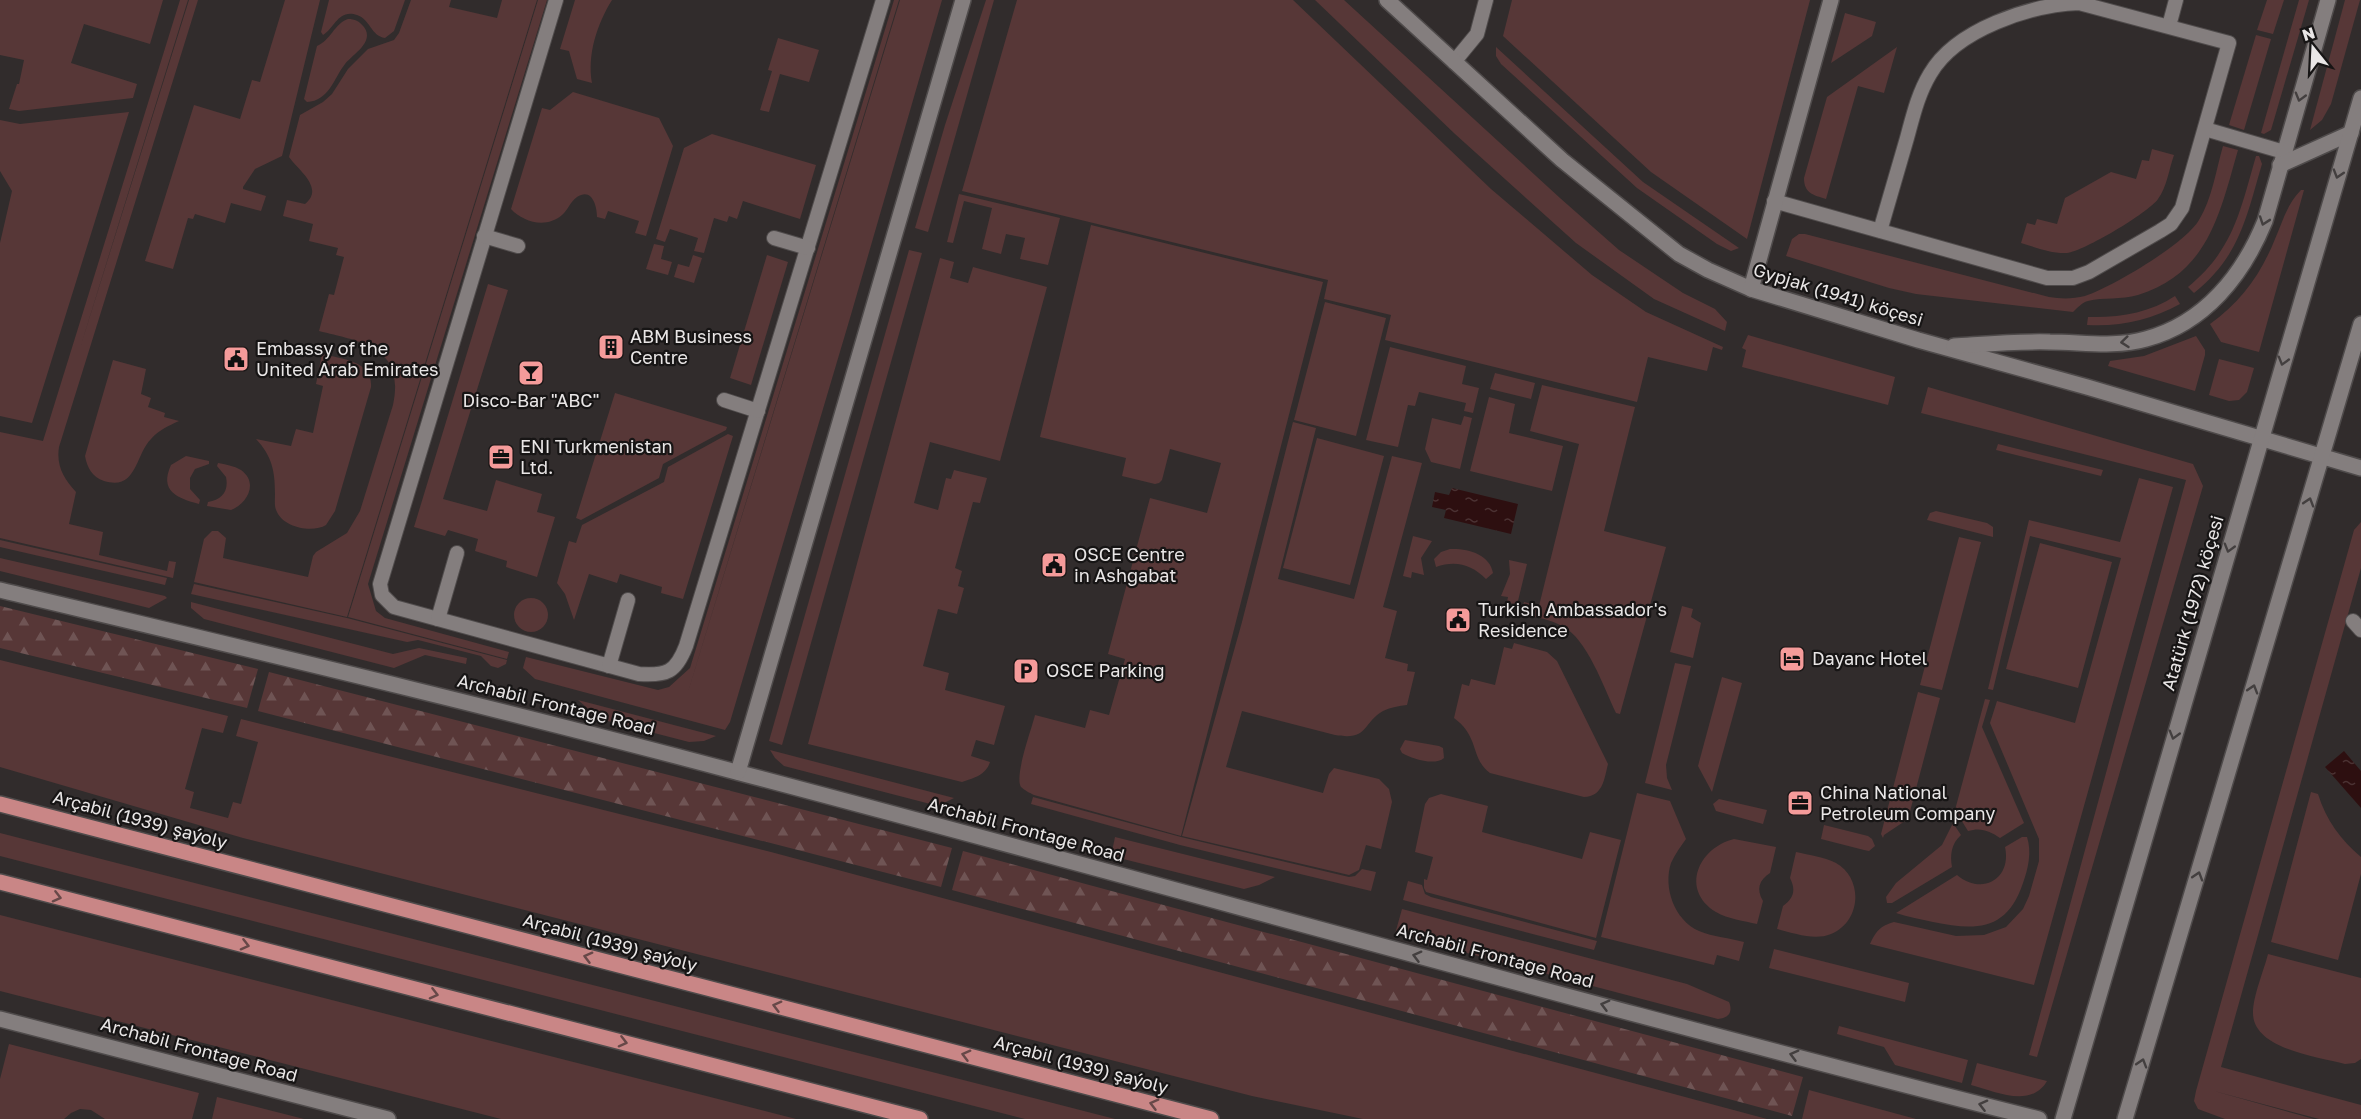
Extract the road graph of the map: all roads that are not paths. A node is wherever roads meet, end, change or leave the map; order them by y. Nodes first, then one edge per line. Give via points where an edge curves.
1 (556, 0) edge
2 (883, 0) edge
3 (963, 0) edge
4 (1387, 0) edge
5 (1486, 0) edge
6 (1831, 0) edge
7 (2176, 0) edge
8 (2328, 0) edge
9 (2169, 26) junction
10 (1454, 62) junction
11 (2361, 98) edge
12 (2205, 129) junction
13 (2351, 133) junction
14 (2282, 159) junction
15 (1774, 201) junction
16 (1880, 231) junction
17 (484, 236) junction
18 (774, 238) dead end
19 (518, 246) dead end
20 (808, 248) junction
21 (1750, 289) junction
22 (2361, 324) edge
23 (1937, 346) junction
24 (724, 400) dead end
25 (758, 411) junction
26 (2260, 440) junction
27 (2322, 456) junction
28 (2361, 468) edge
29 (457, 553) dead end
30 (0, 590) edge
31 (628, 600) dead end
32 (438, 620) junction
33 (609, 666) junction
34 (738, 772) junction
35 (0, 804) edge
36 (0, 882) edge
37 (0, 1018) edge
38 (388, 1119) edge
39 (920, 1119) edge
40 (1211, 1119) edge
41 (2039, 1119) edge
42 (2063, 1119) edge
43 (2125, 1119) edge

1 - 17 lane
2 - 20 lane
3 - 34 street
4 - 10 street, Gypjak (1941) köçesi
5 - 10 lane via 1478,34
6 - 15 street
7 - 9 lane
8 -> 14 street
9 - 12 lane via 2229,43
9 - 16 lane via 2098,6 2058,4 2003,20 1950,50 1931,72 1919,96
10 - 21 street, Gypjak (1941) köçesi via 1635,221 1679,254
11 - 13 street, Atatürk (1972) köçesi
12 - 14 lane
12 - 16 lane via 2177,217 2160,231 2073,278 2047,278
13 - 14 street
13 -> 26 street, Atatürk (1972) köçesi
14 -> 23 street via 2265,221 2250,255 2224,290 2181,324 2146,340 2094,345 2050,342
15 - 16 lane
15 - 21 street
17 - 19 lane
17 - 32 lane via 380,584 382,595 394,607
18 - 20 lane
20 - 25 lane
21 - 23 street, Gypjak (1941) köçesi
22 - 27 street
23 - 26 street, Gypjak (1941) köçesi
24 - 25 lane
25 - 33 lane via 680,663 668,672 654,675
26 - 27 street, Gypjak (1941) köçesi
26 -> 42 street, Atatürk (1972) köçesi
27 - 28 street, Gypjak (1941) köçesi
43 -> 27 street
29 - 32 lane
30 - 34 street, Archabil Frontage Road
31 - 33 lane
32 - 33 lane
41 -> 34 street, Archabil Frontage Road via 1374,945
40 -> 35 main road, Arçabil (1939) şaýoly
36 -> 39 main road
37 - 38 street, Archabil Frontage Road

